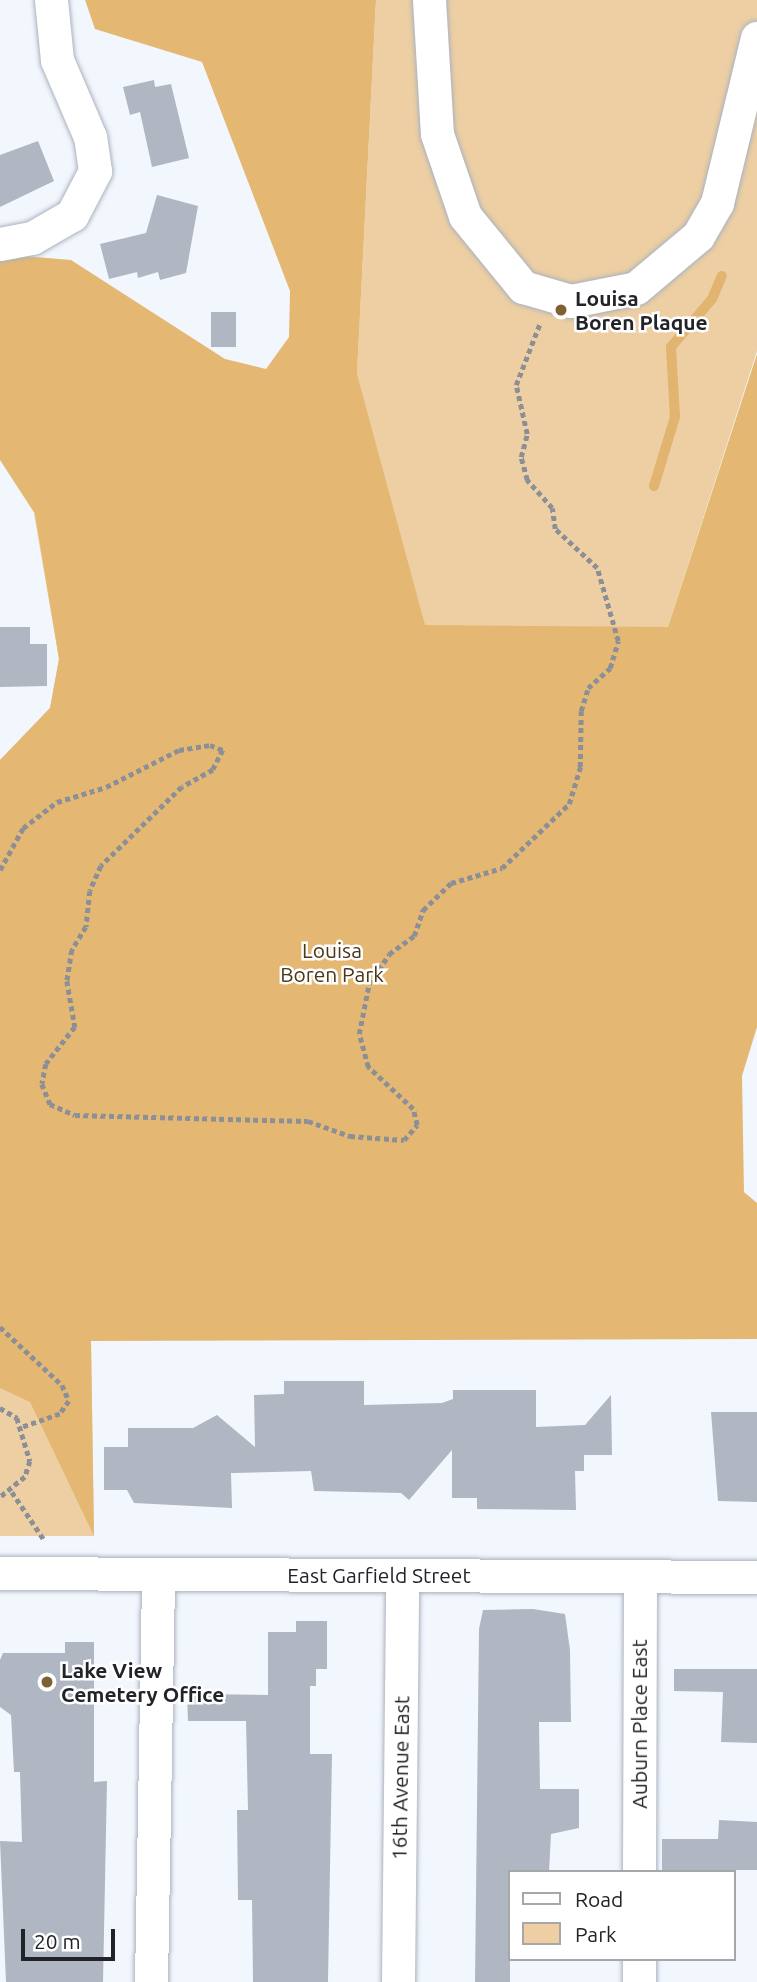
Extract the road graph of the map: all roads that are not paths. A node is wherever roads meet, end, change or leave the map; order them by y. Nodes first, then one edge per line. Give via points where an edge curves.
1 (51, 0) edge
2 (429, 0) edge
3 (757, 38) edge
4 (0, 243) edge
5 (0, 1573) edge
6 (158, 1574) junction
7 (402, 1575) junction
8 (640, 1577) junction
9 (757, 1577) edge
10 (639, 1870) edge
11 (639, 1961) edge
12 (151, 1982) edge
13 (398, 1982) edge
14 (639, 1982) edge

1 - 4 street via 57,60 90,137 95,172 72,215 32,238
2 - 3 street via 437,134 451,186 503,269 550,298 593,300 636,288 698,236 717,203
5 - 6 street, East Garfield Street
6 - 7 street, East Garfield Street
6 - 12 street
7 - 8 street, East Garfield Street
7 - 13 street, 16th Avenue East
8 - 9 street, East Garfield Street
8 - 10 street, Auburn Place East
11 - 14 street

